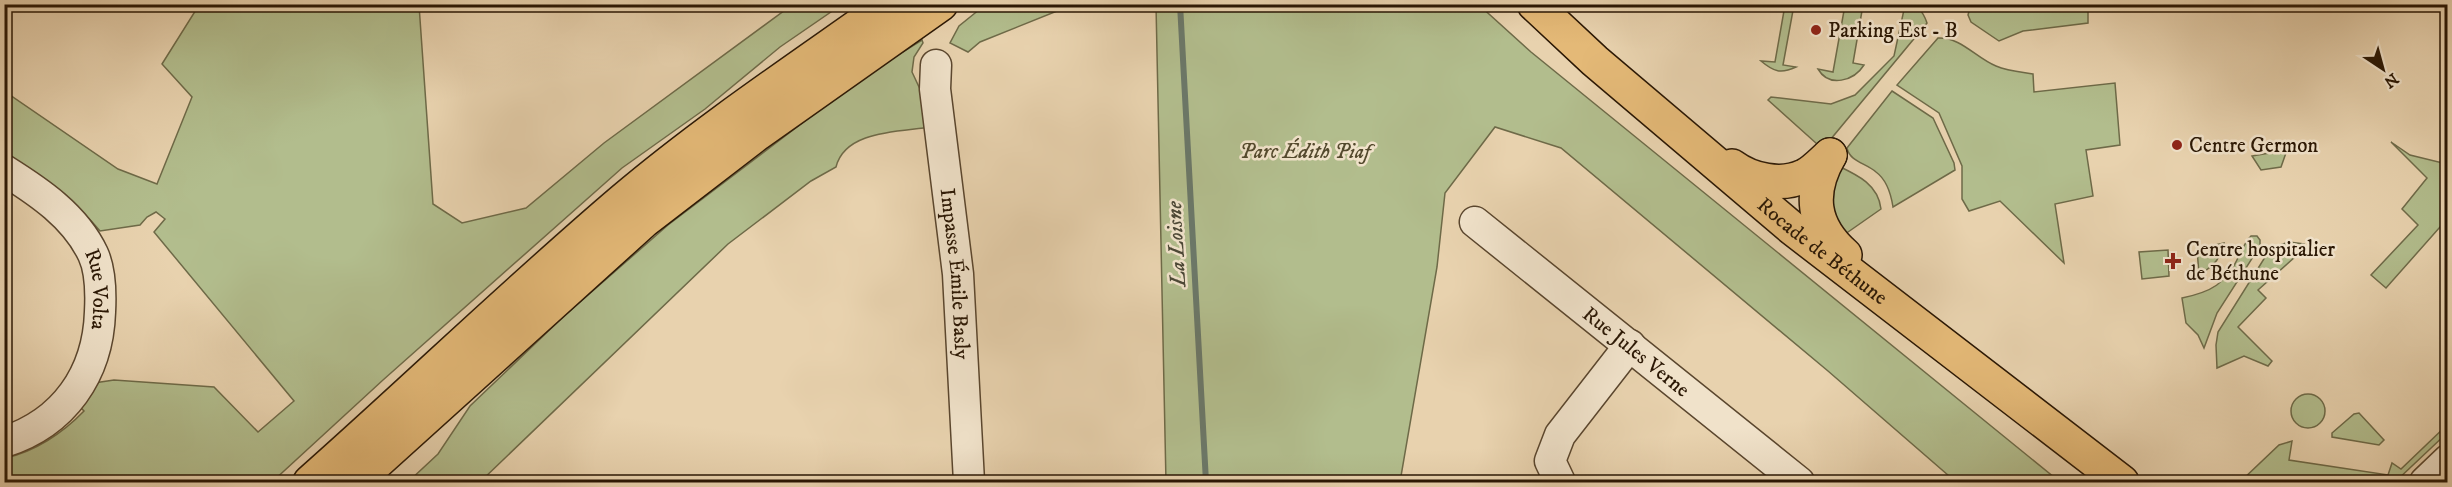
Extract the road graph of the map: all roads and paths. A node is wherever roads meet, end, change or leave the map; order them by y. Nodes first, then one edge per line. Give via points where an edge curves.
1 (889, 4) edge
2 (941, 4) edge
3 (1511, 4) edge
4 (1534, 4) edge
5 (936, 64) dead end
6 (1643, 102) junction
7 (4, 170) edge
8 (1475, 222) dead end
9 (1914, 322) junction
10 (1630, 345) junction
11 (4, 442) edge
12 (2448, 460) edge
13 (310, 483) edge
14 (354, 483) edge
15 (969, 483) edge
16 (1560, 483) edge
17 (1799, 483) edge
18 (2082, 483) edge
19 (2122, 483) edge
20 (2425, 483) edge

1 - 13 main road via 739,109 624,200
2 - 14 main road via 766,128 644,221
3 - 18 main road, Rocade de Béthune via 1585,75
4 - 6 main road, Rocade de Béthune
5 - 15 street, Impasse Émile Basly via 935,88 958,274
6 - 9 main road, Rocade de Béthune via 1793,229
6 - 9 main road via 1742,173 1774,182 1787,181 1804,176 1830,155 1818,174 1816,190 1823,231 1847,257 1895,294
7 - 11 street, Rue Volta via 40,193 83,238 93,255 101,297 96,349 76,390 35,430
8 - 10 street, Rue Jules Verne
9 - 19 main road, Rocade de Béthune
10 - 16 street via 1560,435 1550,460
10 - 17 street, Rue Jules Verne
12 - 20 street

